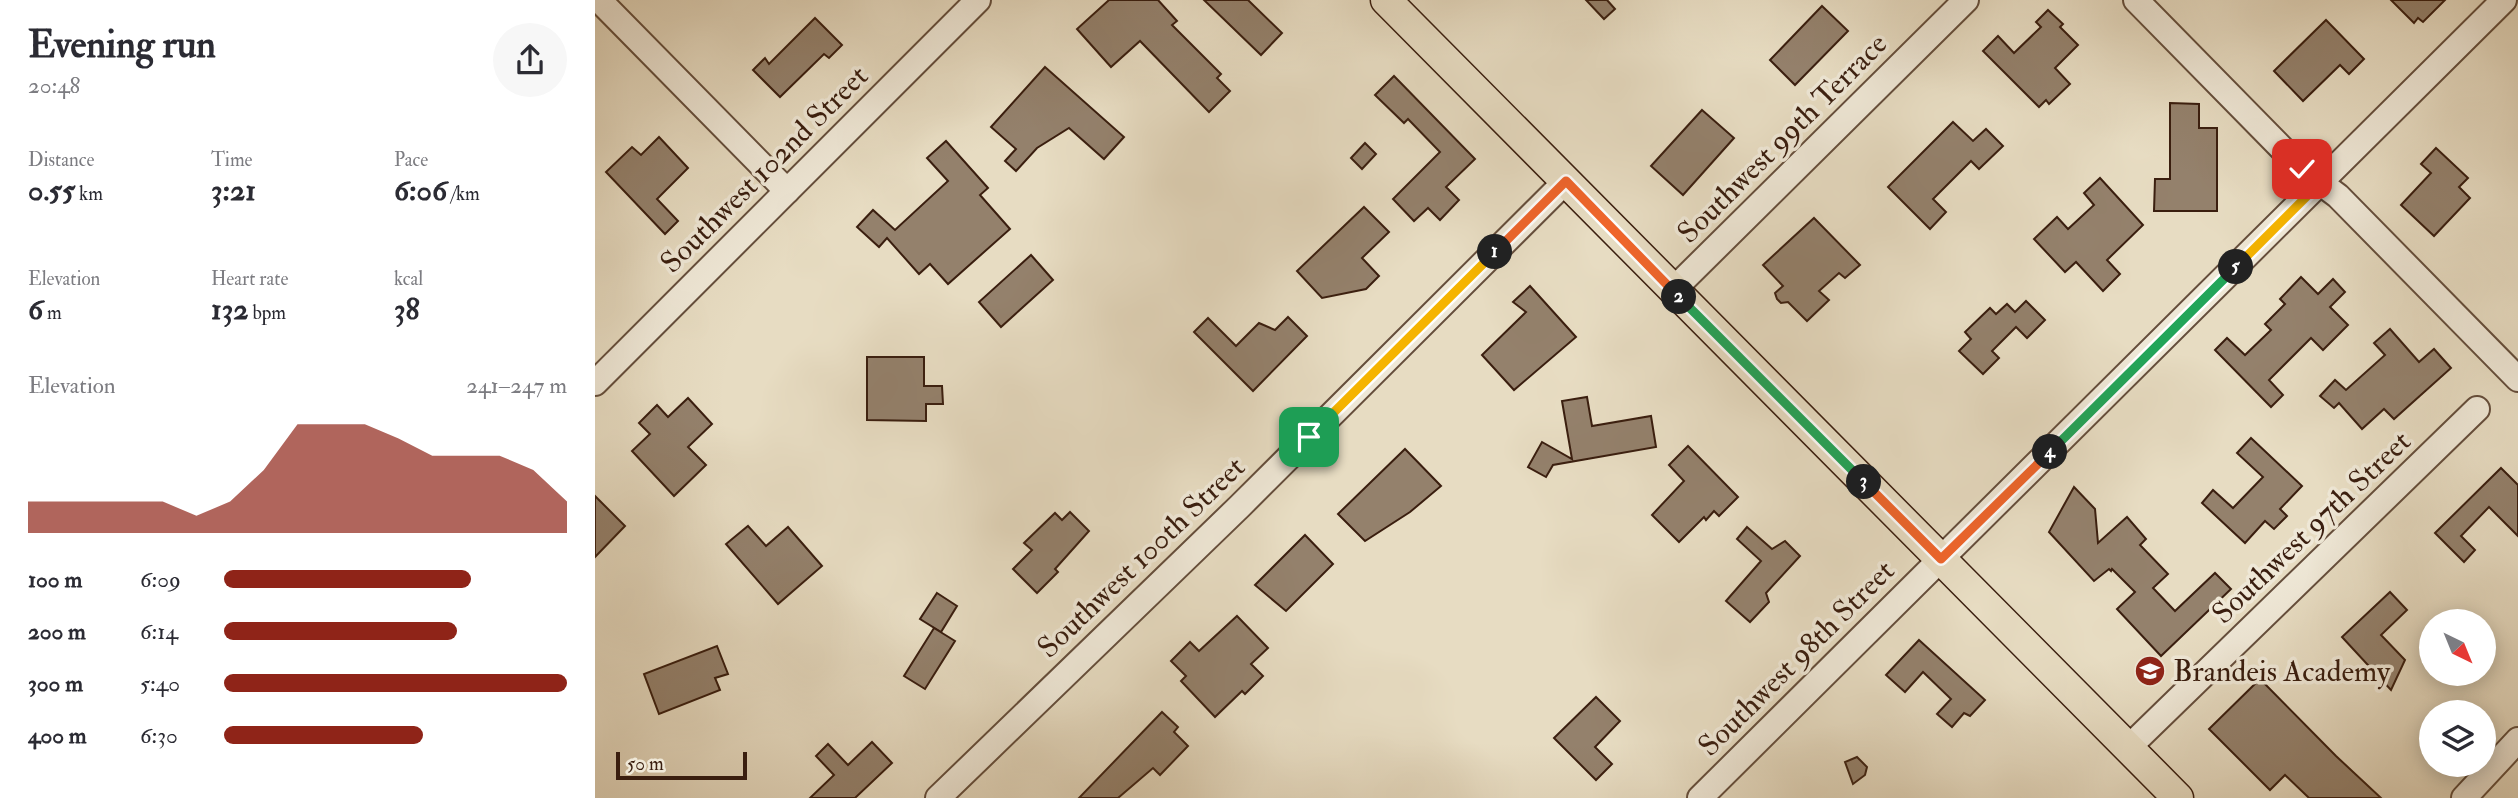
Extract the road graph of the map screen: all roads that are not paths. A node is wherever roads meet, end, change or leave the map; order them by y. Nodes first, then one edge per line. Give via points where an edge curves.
1 (599, 0) edge
2 (622, 0) edge
3 (978, 0) edge
4 (1385, 0) edge
5 (1966, 0) edge
6 (2136, 0) edge
7 (2504, 0) edge
8 (1566, 181) junction
9 (2321, 182) junction
10 (793, 185) junction
11 (1672, 290) junction
12 (2518, 379) edge
13 (595, 383) edge
14 (2477, 409) dead end
15 (1941, 559) junction
16 (2518, 740) edge
17 (2128, 748) junction
18 (938, 798) edge
19 (1700, 798) edge
20 (2178, 798) edge
21 (2464, 798) edge

1 - 10 street
2 - 10 street
3 - 10 street, Southwest 102nd Street
4 - 8 main road
5 - 11 street, Southwest 99th Terrace
6 - 9 street via 2302,169
7 - 9 street, Southwest 98th Street
8 - 11 main road
8 - 18 street, Southwest 100th Street
9 - 12 street
9 - 15 street, Southwest 98th Street
10 - 13 street, Southwest 102nd Street
11 - 15 main road
14 - 17 street, Southwest 97th Street
15 - 17 main road
15 - 19 street, Southwest 98th Street
16 - 21 street
17 - 20 main road

